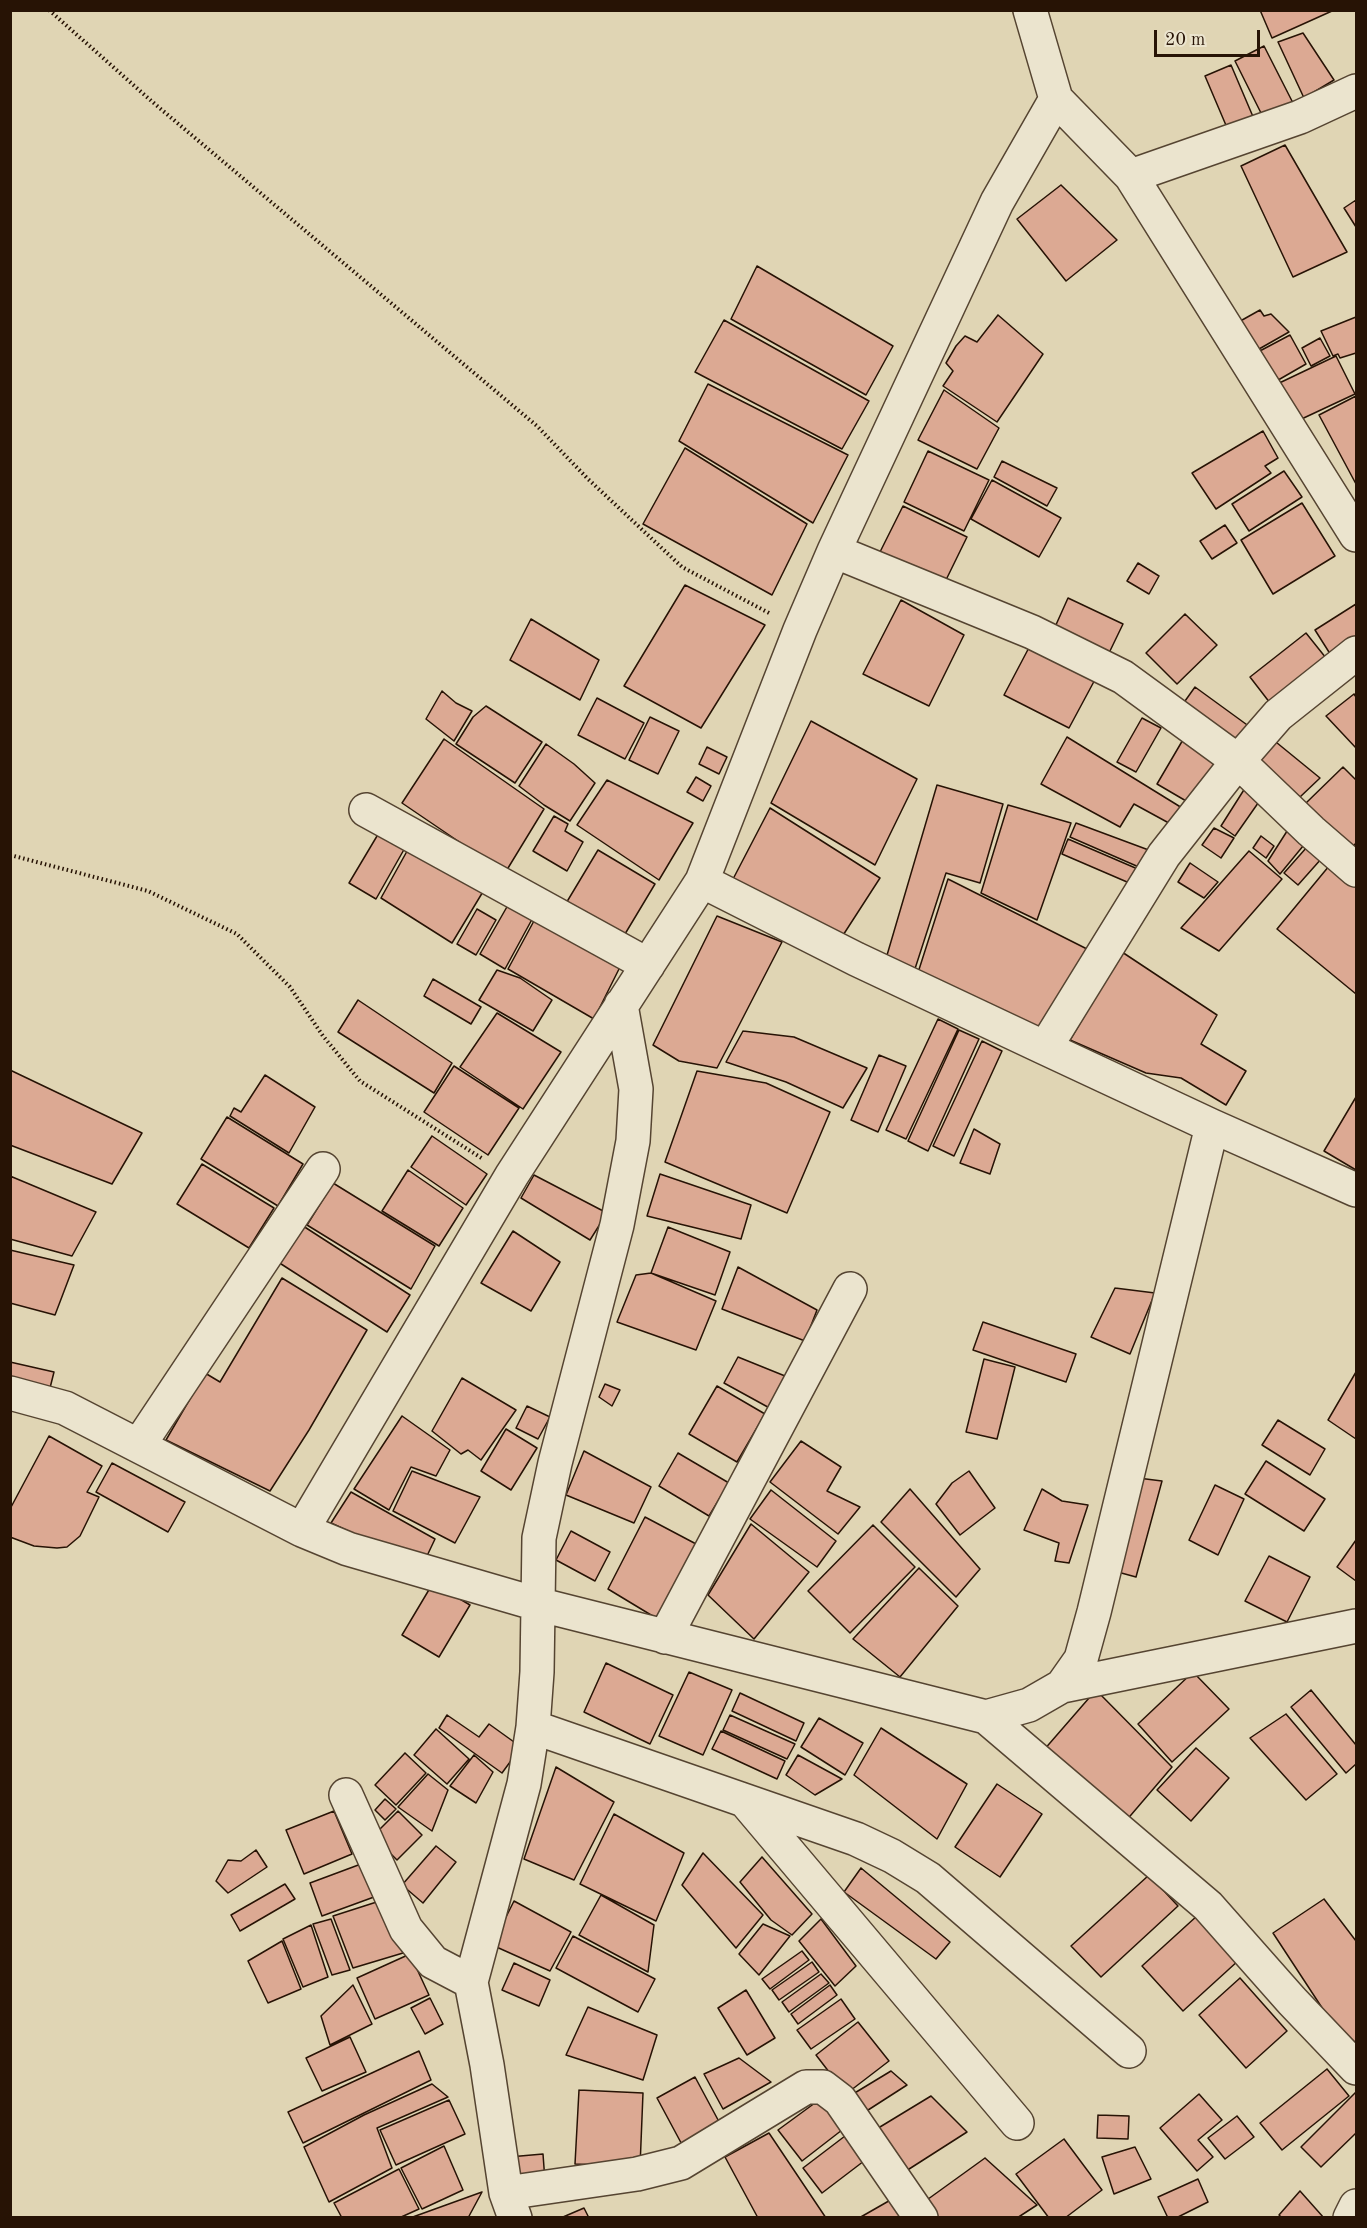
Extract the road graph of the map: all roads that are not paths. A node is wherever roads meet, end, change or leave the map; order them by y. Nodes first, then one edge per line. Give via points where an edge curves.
1 (1030, 10) edge
2 (1356, 91) edge
3 (1056, 99) junction
4 (1131, 176) junction
5 (1356, 535) edge
6 (834, 551) junction
7 (1356, 653) edge
8 (1238, 761) junction
9 (366, 810) dead end
10 (1356, 870) edge
11 (702, 881) junction
12 (648, 965) junction
13 (621, 1005) junction
14 (1044, 1048) junction
15 (1212, 1126) junction
16 (323, 1168) dead end
17 (1356, 1190) edge
18 (850, 1289) dead end
19 (10, 1393) edge
20 (139, 1445) junction
21 (302, 1530) junction
22 (537, 1604) junction
23 (1356, 1626) edge
24 (665, 1637) junction
25 (1062, 1686) junction
26 (986, 1717) junction
27 (533, 1727) junction
28 (346, 1795) dead end
29 (745, 1800) junction
30 (471, 1982) junction
31 (1129, 2051) dead end
32 (1356, 2068) edge
33 (1017, 2123) dead end
34 (510, 2205) edge
35 (1356, 2206) edge
36 (921, 2217) edge
37 (1350, 2217) edge

1 - 3 street
2 - 4 street via 1300,117
3 - 4 street
3 - 6 street via 997,202
4 - 5 street
6 - 8 street via 1032,632 1123,677
6 - 11 street
7 - 8 street via 1278,715
8 - 10 street
8 - 14 street via 1164,855
9 - 12 street
11 - 12 street
11 - 14 street
12 - 13 street
13 - 21 street via 512,1175
13 - 22 street via 636,1089 633,1141 617,1225 539,1538
14 - 15 street
15 - 17 street
15 - 25 street via 1094,1612 1081,1659
16 - 20 street
18 - 24 street
19 - 20 street via 65,1408
20 - 21 street
21 - 22 street via 348,1549
22 - 24 street
22 - 27 street
23 - 25 street
24 - 26 street
25 - 26 street via 1029,1705
26 - 32 street via 1208,1906
27 - 29 street
27 - 30 street via 524,1784
28 - 30 street via 406,1929 433,1962
29 - 31 street via 856,1839 928,1878
29 - 33 street
30 - 34 street
34 - 36 street via 681,2163 806,2087 823,2087 840,2100
35 - 37 street

